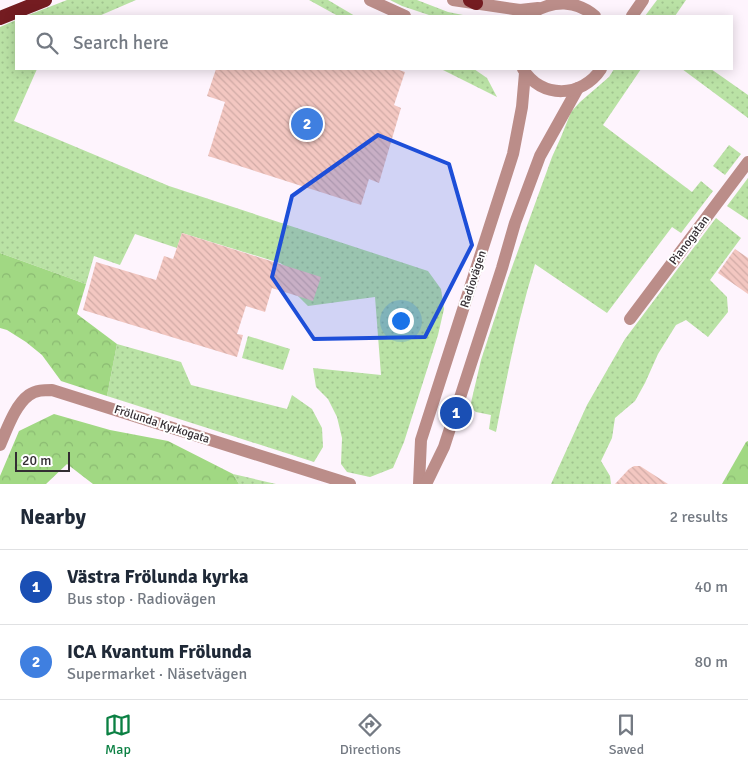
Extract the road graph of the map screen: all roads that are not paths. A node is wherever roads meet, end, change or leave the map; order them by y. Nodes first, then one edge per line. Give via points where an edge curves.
1 (45, 0) edge
2 (370, 0) edge
3 (453, 0) edge
4 (643, 0) edge
5 (554, 1) edge
6 (473, 2) edge
7 (533, 12) edge
8 (403, 15) edge
9 (594, 15) edge
10 (633, 15) edge
11 (0, 18) edge
12 (600, 70) edge
13 (524, 71) edge
14 (578, 88) junction
15 (748, 162) edge
16 (630, 319) dead end
17 (0, 445) edge
18 (350, 484) edge
19 (419, 484) edge
20 (426, 484) edge

1 - 11 highway
2 - 8 street
3 - 6 street
4 - 10 street
5 - 7 street
5 - 9 street via 576,4
6 - 7 street
12 - 14 street
13 - 14 street via 548,90
13 - 19 street, Radiovägen via 522,107 513,154 421,440
14 - 20 street, Radiovägen via 540,156 515,223 444,448
15 - 16 street, Pianogatan
17 - 18 street, Frölunda Kyrkogata via 20,404 30,394 52,390

